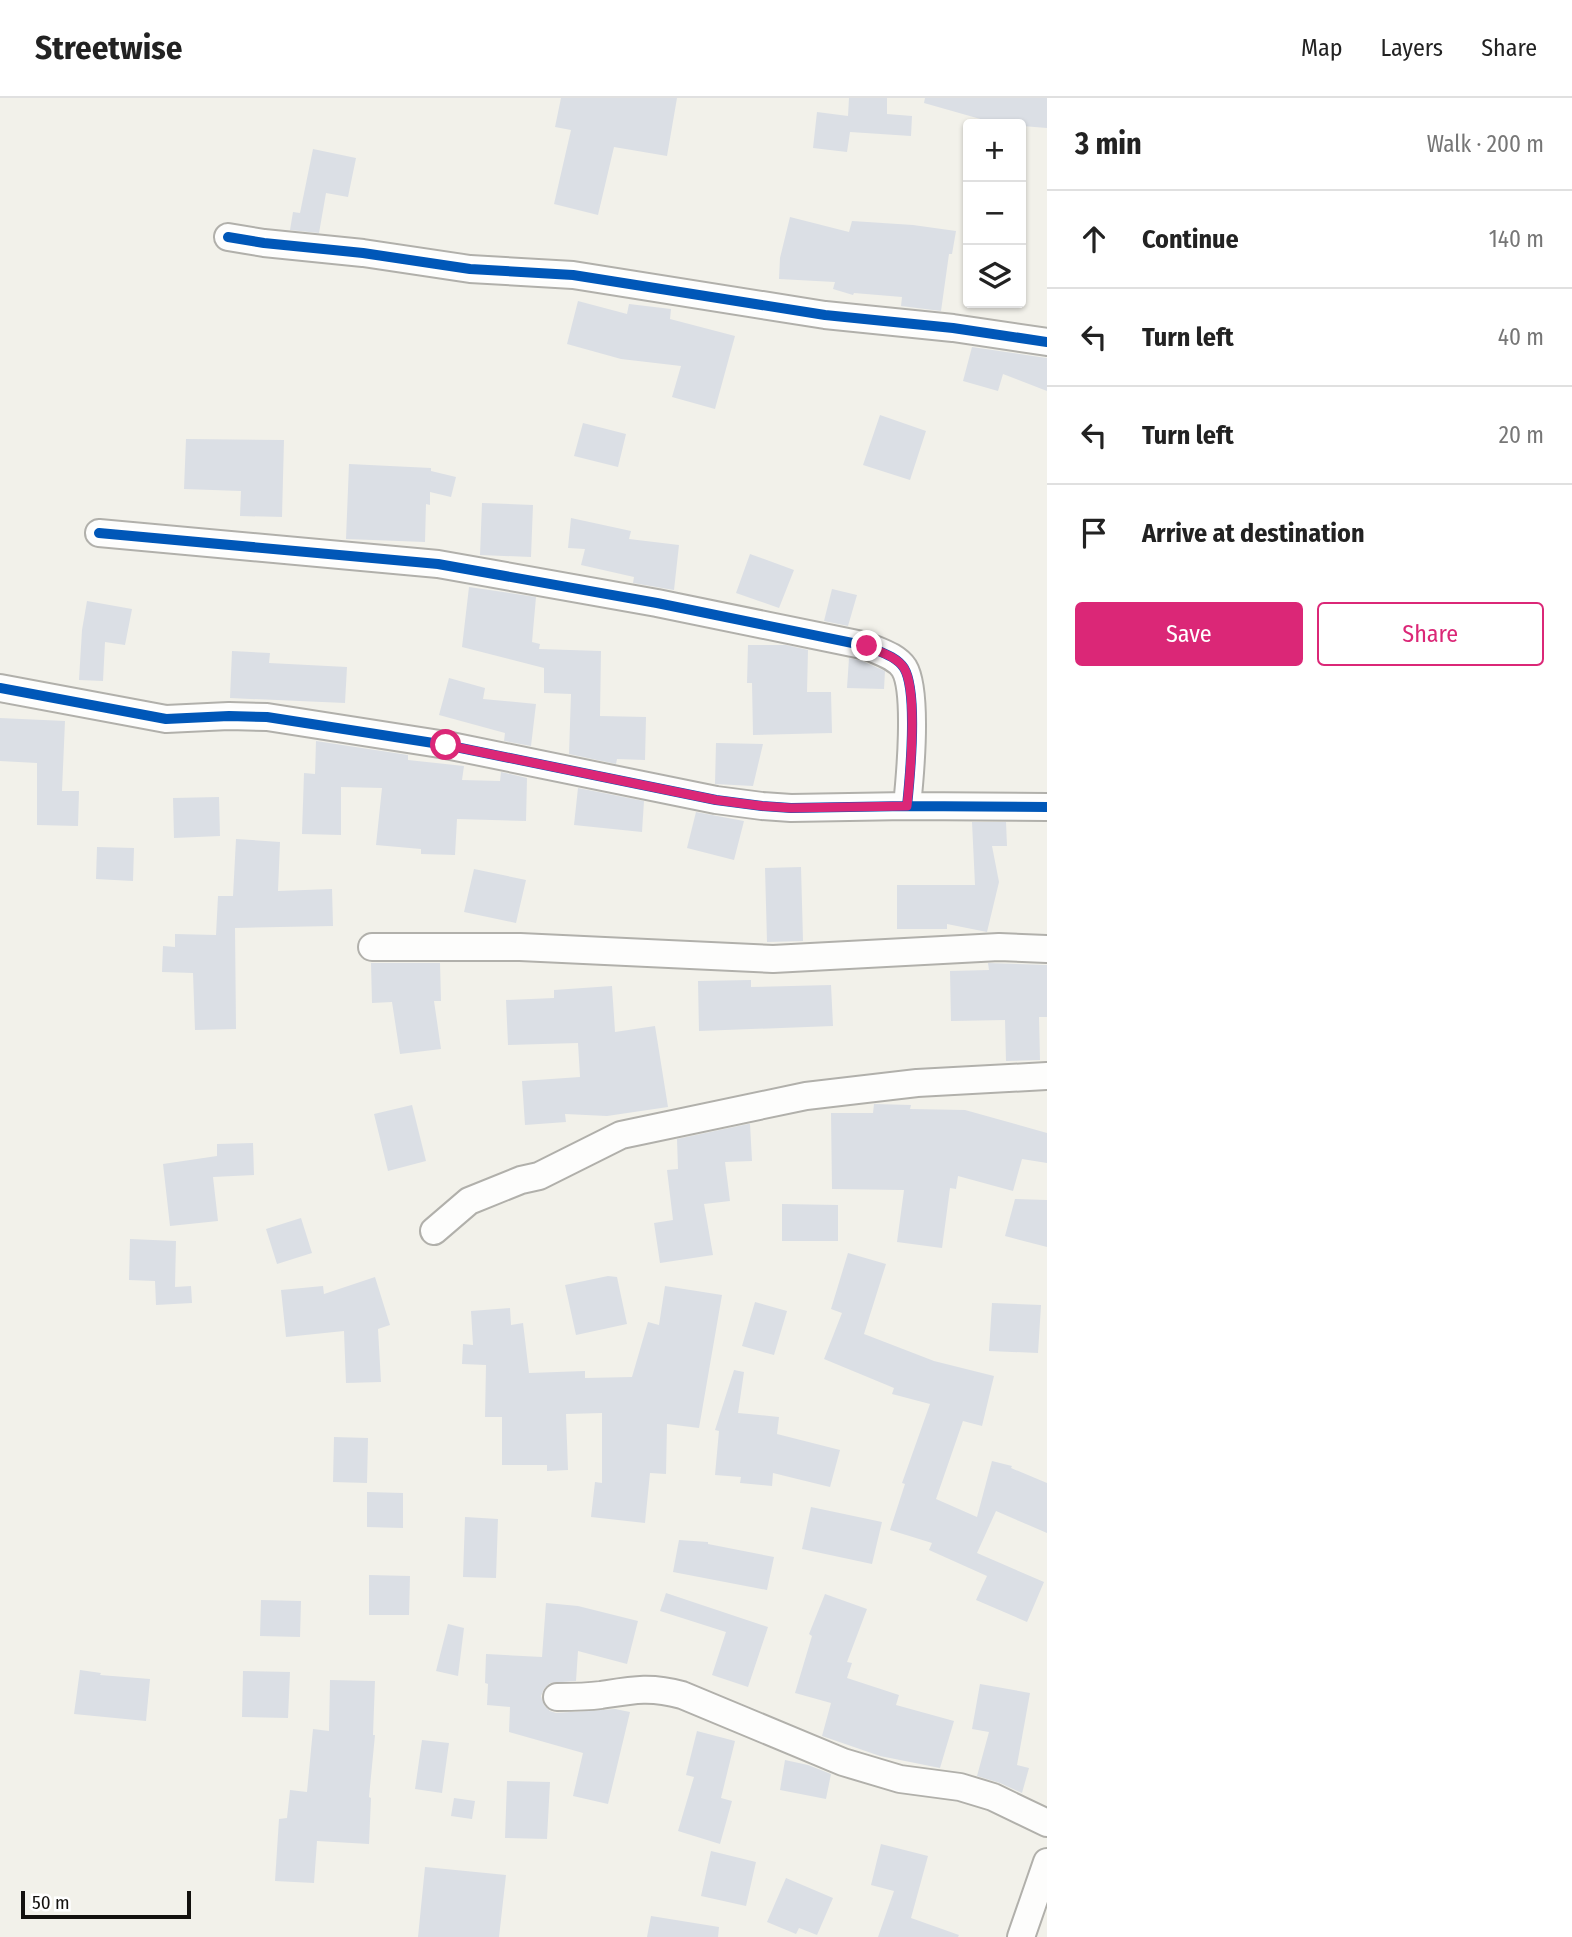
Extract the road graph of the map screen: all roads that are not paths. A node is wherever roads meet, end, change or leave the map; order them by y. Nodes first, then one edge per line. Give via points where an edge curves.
1 (228, 237) dead end
2 (1047, 342) edge
3 (99, 533) dead end
4 (0, 688) edge
5 (907, 806) junction
6 (1047, 807) edge
7 (372, 947) dead end
8 (1047, 949) edge
9 (1047, 1076) edge
10 (433, 1231) dead end
11 (557, 1697) dead end
12 (1047, 1823) edge
13 (1047, 1862) edge
14 (1021, 1937) edge

1 - 2 street via 470,269 573,275 825,315
3 - 5 street via 438,564 867,646 893,658 909,677
4 - 5 street via 166,719 267,718 446,745 739,803 791,808
5 - 6 street
7 - 8 street via 520,947 773,960 999,947
9 - 10 street via 917,1083 806,1096 621,1135 538,1176 469,1201
11 - 12 street via 659,1688 843,1762 901,1779 960,1787
13 - 14 street

